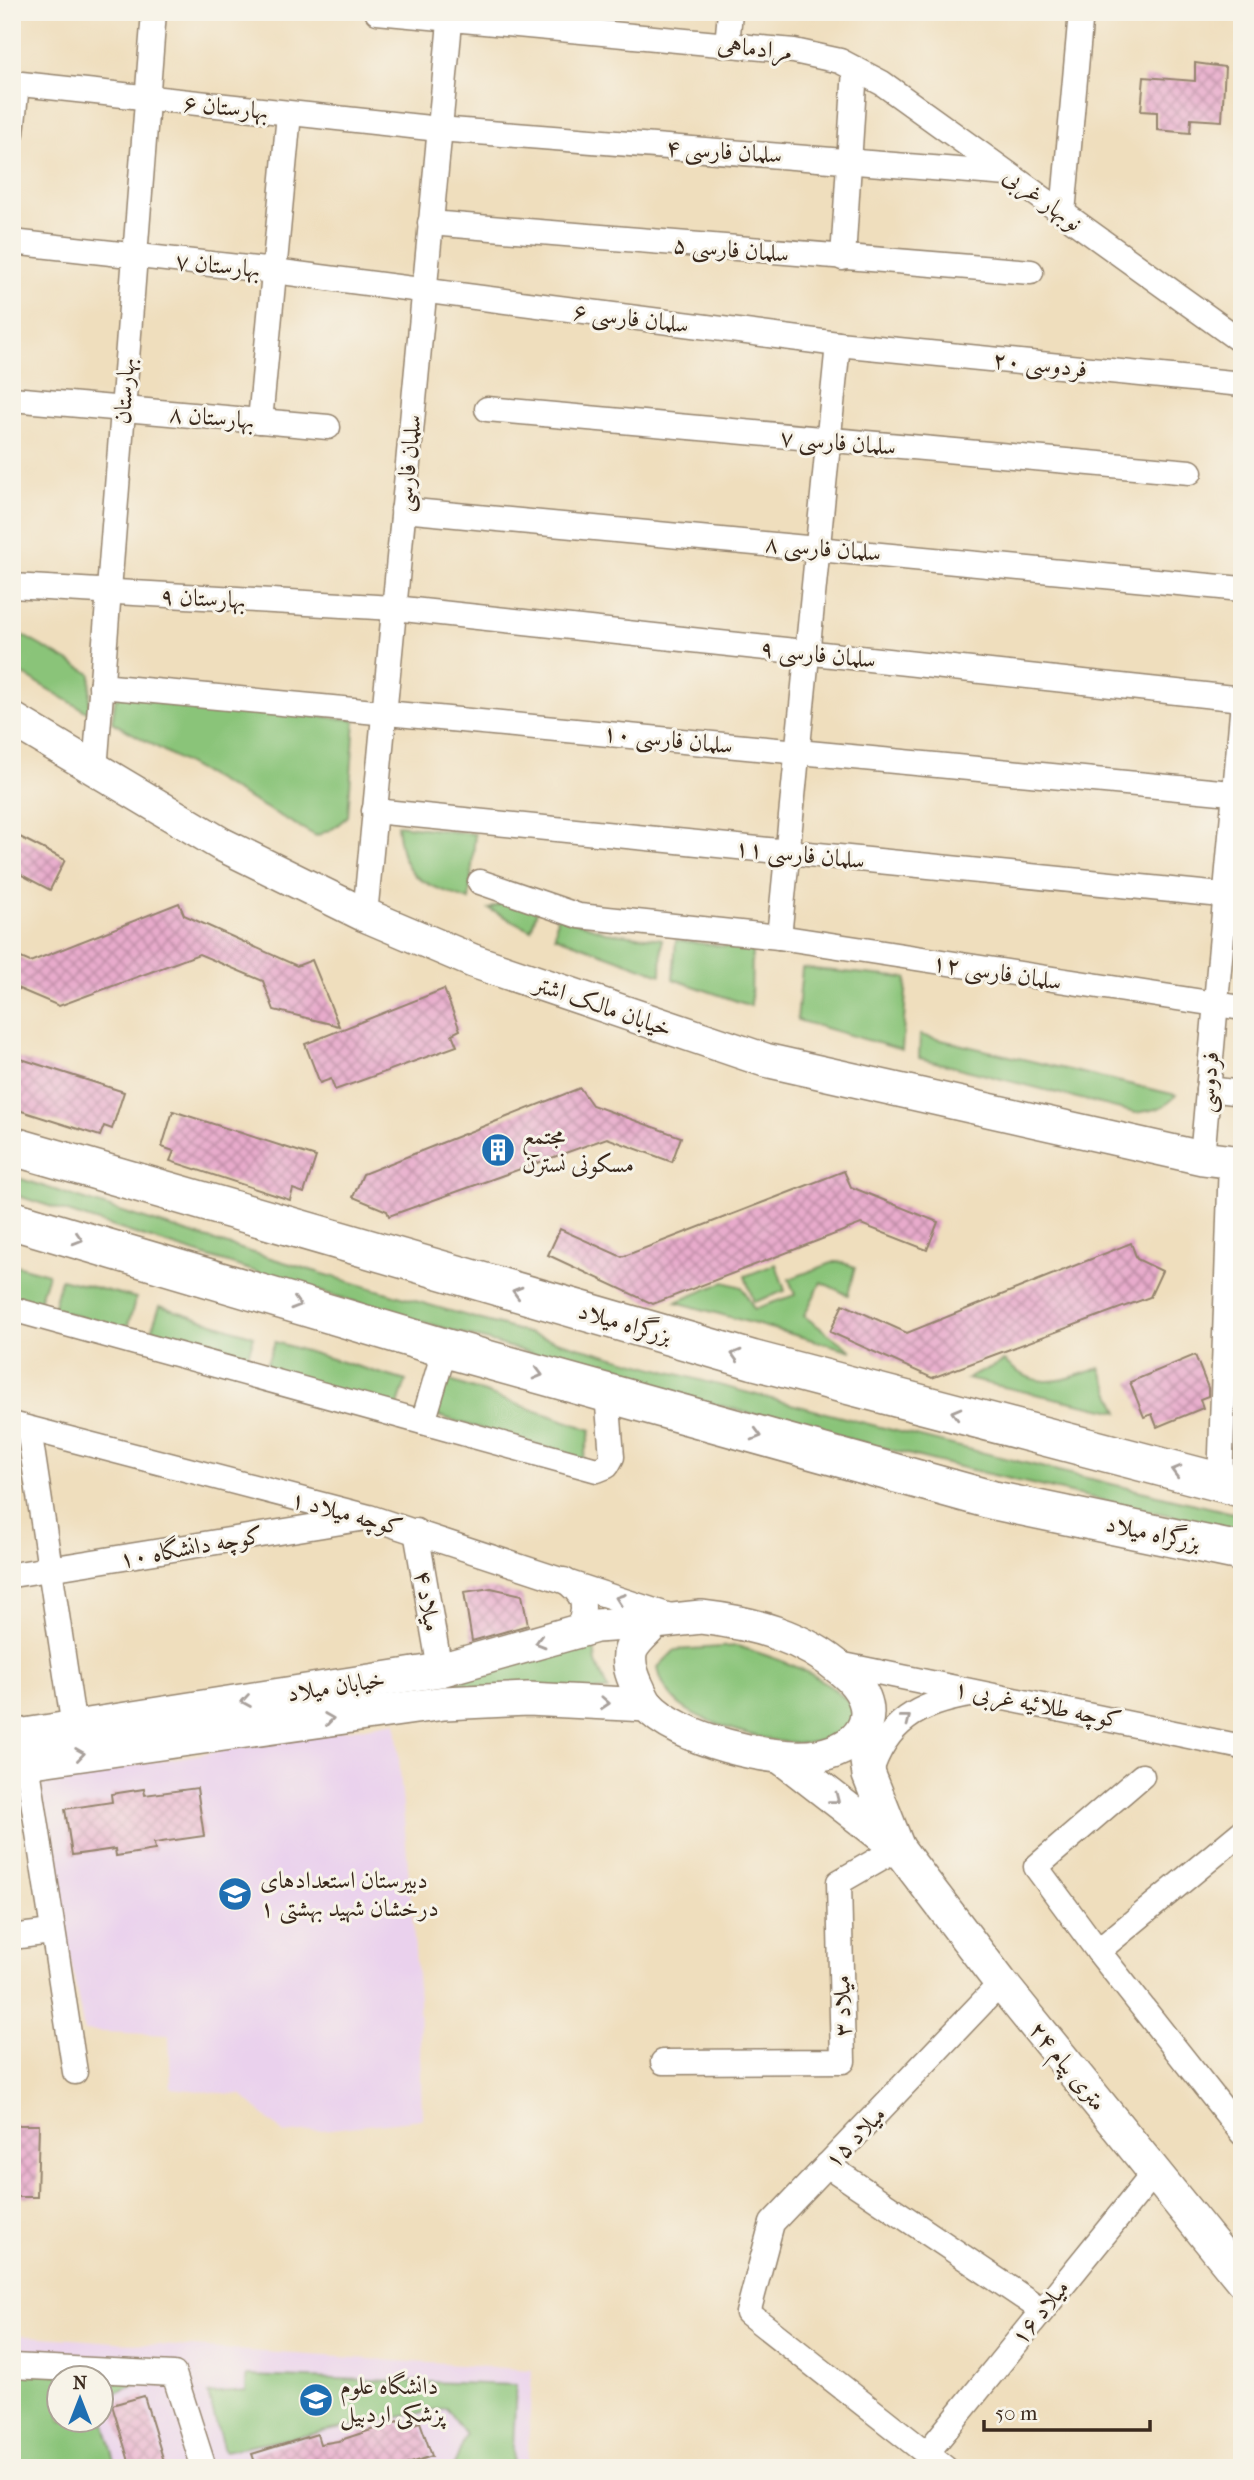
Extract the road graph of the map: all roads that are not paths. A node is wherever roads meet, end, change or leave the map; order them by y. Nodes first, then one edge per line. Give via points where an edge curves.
1 (154, 12) edge
2 (377, 12) edge
3 (730, 12) edge
4 (1081, 12) edge
5 (450, 16) edge
6 (727, 45) junction
7 (847, 65) junction
8 (15, 84) edge
9 (147, 98) junction
10 (289, 114) junction
11 (439, 129) junction
12 (12, 133) edge
13 (850, 161) junction
14 (1008, 174) junction
15 (1063, 214) junction
16 (430, 223) junction
17 (12, 242) edge
18 (135, 257) junction
19 (843, 258) junction
20 (274, 271) junction
21 (1031, 272) dead end
22 (424, 292) junction
23 (1242, 342) edge
24 (838, 344) junction
25 (1242, 384) edge
26 (12, 399) edge
27 (123, 409) junction
28 (486, 409) dead end
29 (260, 421) junction
30 (328, 427) dead end
31 (828, 442) junction
32 (1190, 472) dead end
33 (403, 510) junction
34 (818, 547) junction
35 (12, 586) edge
36 (1242, 589) edge
37 (108, 593) junction
38 (394, 608) junction
39 (808, 652) junction
40 (101, 686) junction
41 (1242, 699) edge
42 (384, 711) junction
43 (1242, 713) edge
44 (12, 719) edge
45 (797, 751) junction
46 (95, 769) junction
47 (1238, 793) edge
48 (374, 811) junction
49 (787, 853) junction
50 (480, 882) dead end
51 (1233, 897) edge
52 (365, 915) junction
53 (779, 937) junction
54 (1215, 1006) junction
55 (1242, 1008) edge
56 (1208, 1089) junction
57 (1242, 1093) edge
58 (12, 1146) edge
59 (1225, 1161) edge
60 (12, 1220) edge
61 (12, 1309) edge
62 (445, 1348) junction
63 (607, 1393) junction
64 (423, 1422) junction
65 (21, 1427) edge
66 (1231, 1486) edge
67 (369, 1517) junction
68 (416, 1531) junction
69 (1242, 1552) edge
70 (50, 1571) junction
71 (12, 1575) edge
72 (563, 1580) junction
73 (666, 1620) junction
74 (577, 1632) junction
75 (834, 1663) junction
76 (440, 1670) junction
77 (984, 1693) junction
78 (647, 1705) junction
79 (74, 1728) junction
80 (863, 1733) junction
81 (1242, 1747) edge
82 (17, 1754) edge
83 (781, 1757) junction
84 (869, 1774) junction
85 (1142, 1776) dead end
86 (1242, 1832) edge
87 (898, 1848) junction
88 (51, 1932) junction
89 (12, 1937) edge
90 (1098, 1951) junction
91 (1001, 1983) junction
92 (663, 2063) dead end
93 (75, 2072) dead end
94 (1242, 2133) edge
95 (827, 2165) junction
96 (1154, 2173) junction
97 (1242, 2280) edge
98 (1042, 2310) junction
99 (12, 2366) edge
100 (936, 2460) edge
101 (204, 2468) edge

1 - 9 street, بهارستان
2 - 5 street, مرادماهی
3 - 6 street
4 - 15 street
5 - 6 street, مرادماهی
5 - 11 street, سلمان فارسی
6 - 7 street, مرادماهی via 794,51
7 - 13 street
7 - 14 street, نوبهار غربی via 882,83
8 - 9 street, بهارستان ۶
8 - 12 street
9 - 10 street, بهارستان ۶
9 - 18 street, بهارستان
10 - 11 street, بهارستان ۶
10 - 20 street
11 - 13 street, سلمان فارسی ۴
11 - 16 street, سلمان فارسی
13 - 14 street, سلمان فارسی ۴
13 - 19 street
14 - 15 street, نوبهار غربی
15 - 23 street, نوبهار غربی
16 - 19 street, سلمان فارسی ۵
16 - 22 street, سلمان فارسی
17 - 18 street, بهارستان ۷
18 - 20 street, بهارستان ۷
18 - 27 street, بهارستان
19 - 21 street, سلمان فارسی ۵
20 - 22 street, بهارستان ۷
20 - 29 street
22 - 24 street, سلمان فارسی ۶
22 - 33 street, سلمان فارسی
24 - 25 street, فردوسی ۲۰
24 - 31 street
26 - 27 street, بهارستان ۸
27 - 29 street, بهارستان ۸
27 - 37 street, بهارستان
28 - 31 street, سلمان فارسی ۷
29 - 30 street, بهارستان ۸
31 - 32 street, سلمان فارسی ۷
31 - 34 street
33 - 34 street, سلمان فارسی ۸
33 - 38 street, سلمان فارسی
34 - 36 street, سلمان فارسی ۸
34 - 39 street
35 - 37 street, بهارستان ۹
37 - 38 street, بهارستان ۹
37 - 40 street, بهارستان
38 - 39 street, سلمان فارسی ۹
38 - 42 street, سلمان فارسی
39 - 41 street, سلمان فارسی ۹
39 - 45 street
40 - 42 street, سلمان فارسی ۱۰
40 - 46 street, بهارستان
42 - 45 street, سلمان فارسی ۱۰
42 - 48 street, سلمان فارسی
43 - 47 street, فردوسی
44 - 46 street, خیابان مالک اشتر
45 - 47 street, سلمان فارسی ۱۰
45 - 49 street
46 - 52 street, خیابان مالک اشتر via 221,844
47 - 51 street, فردوسی
48 - 49 street, سلمان فارسی ۱۱
48 - 52 street, سلمان فارسی
49 - 51 street, سلمان فارسی ۱۱
49 - 53 street
50 - 53 street, سلمان فارسی ۱۲ via 579,916
51 - 54 street, فردوسی
52 - 59 street, خیابان مالک اشتر via 473,961 765,1060
53 - 54 street, سلمان فارسی ۱۲
54 - 55 street, سلمان فارسی ۱۲
54 - 56 street, فردوسی
56 - 57 street
56 - 59 street, فردوسی
66 -> 58 highway, بزرگراه میلاد via 753,1360
59 - 66 street, فردوسی
60 -> 62 highway, بزرگراه میلاد
61 - 64 street
62 -> 63 highway, بزرگراه میلاد
62 - 64 street
63 - 64 street via 612,1457 607,1466 597,1470
63 -> 69 highway, بزرگراه میلاد via 992,1500
65 - 67 street, کوچه میلاد ۱
65 - 70 street
67 - 68 street, کوچه میلاد ۱
67 - 70 street, کوچه دانشگاه ۱۰
68 - 72 street, کوچه میلاد ۱
68 - 76 street, میلاد ۴
70 - 71 street, کوچه دانشگاه ۱۰
70 - 79 street
73 -> 72 street, کوچه میلاد ۱
72 - 74 street via 580,1591 583,1602
73 - 74 street, خیابان میلاد
73 - 75 street, خیابان میلاد via 701,1616 738,1621 778,1632
73 - 78 street via 631,1650 630,1670
74 -> 76 street, خیابان میلاد
75 - 77 street, کوچه طلائیه غربی ۱
75 - 80 street, خیابان میلاد via 858,1683 866,1698
76 -> 79 street, خیابان میلاد
77 - 81 street, کوچه طلائیه غربی ۱
84 -> 77 street via 876,1752 901,1721 951,1698
82 -> 78 street, خیابان میلاد via 444,1703 527,1699
78 - 83 street via 714,1741
79 - 82 street, خیابان میلاد
80 - 83 street via 831,1752
80 - 84 street, خیابان میلاد
82 - 88 street
83 -> 87 street
84 - 87 street, خیابان میلاد
85 - 90 street via 1036,1867
86 - 90 street
87 - 91 street, ۲۴ متری پیام
87 - 92 street, میلاد ۳ via 839,1882 843,2061
88 - 89 street
88 - 93 street
90 - 94 street
91 - 95 street, میلاد ۱۵
91 - 96 street, ۲۴ متری پیام
95 - 98 street
95 - 100 street, میلاد ۱۵ via 772,2223 748,2313
96 - 97 street, ۲۴ متری پیام
96 - 98 street, میلاد ۱۶
98 - 100 street, میلاد ۱۶
99 - 101 street via 174,2374

